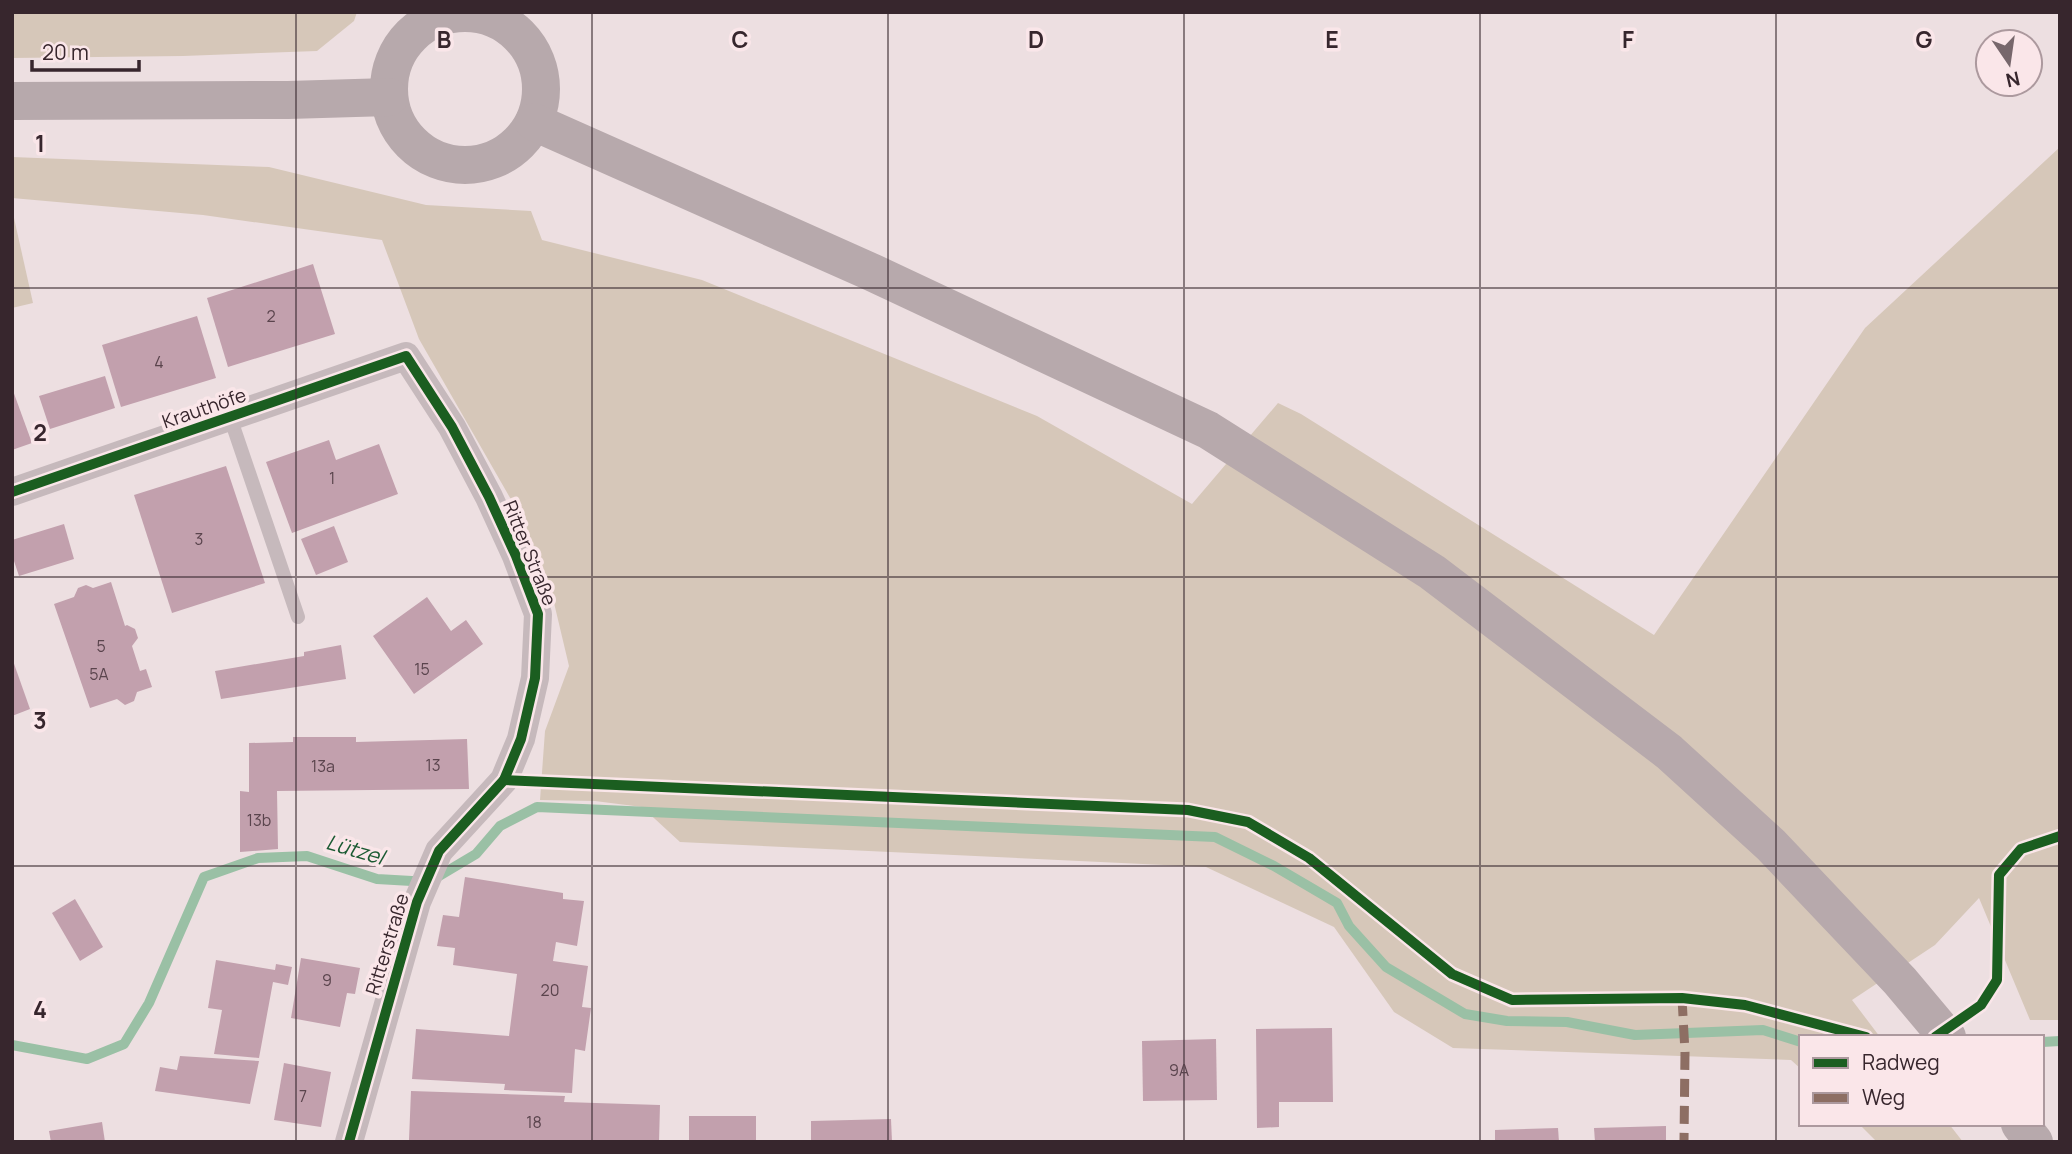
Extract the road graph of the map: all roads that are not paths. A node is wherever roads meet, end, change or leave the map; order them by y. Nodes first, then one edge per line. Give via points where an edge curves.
1 (460, 12) edge
2 (389, 97) junction
3 (12, 101) edge
4 (534, 122) junction
5 (406, 356) joint
6 (230, 417) junction
7 (12, 492) edge
8 (298, 617) dead end
9 (504, 780) joint
10 (1945, 1035) edge
11 (2022, 1126) edge
12 (349, 1142) edge
13 (2034, 1142) edge

1 - 2 main road via 436,18 399,50 390,73
1 - 4 main road via 486,16 510,27 528,46 539,70 541,97
2 - 3 main road
2 - 4 main road via 395,121 409,141 429,156 452,164 477,164 500,156 520,142
4 - 10 main road via 869,271 1208,430 1432,572 1669,752 1771,845
5 - 6 street, Krauthöfe
5 - 9 street, Ritter Straße via 452,427 489,497 538,614 535,678 521,738
6 - 7 street, Krauthöfe
6 - 8 lane
9 - 12 street, Ritterstraße via 439,851 417,902
11 - 13 main road

